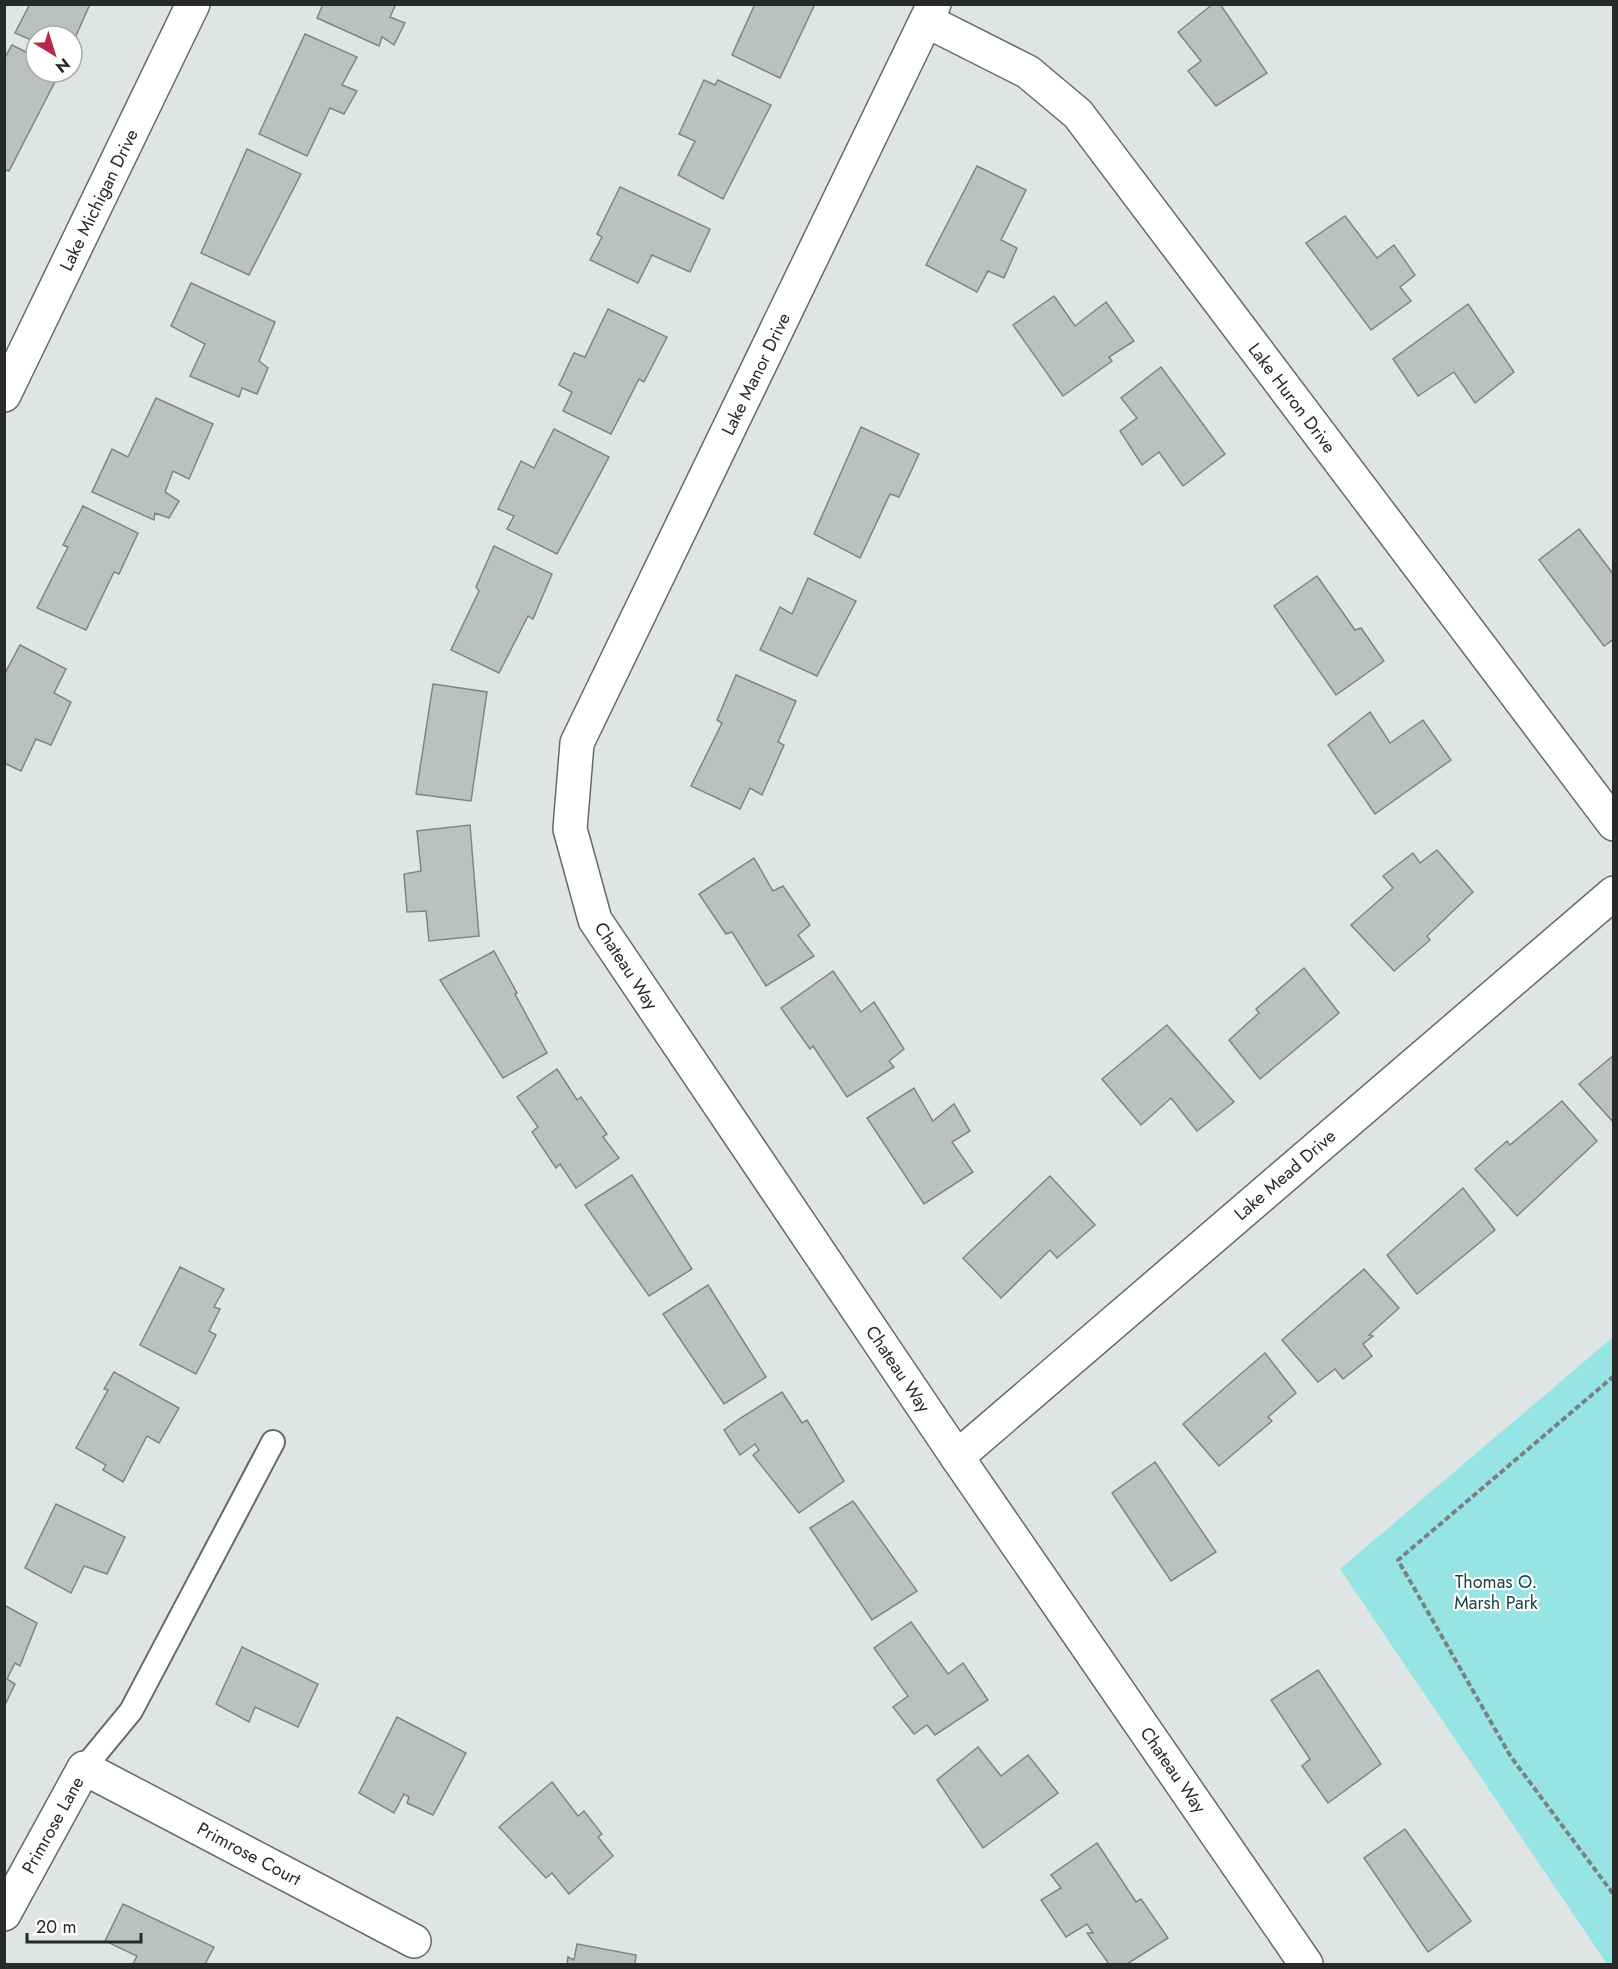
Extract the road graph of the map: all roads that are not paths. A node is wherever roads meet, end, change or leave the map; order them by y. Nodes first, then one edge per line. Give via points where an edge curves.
1 (192, 4) edge
2 (931, 13) edge
3 (4, 395) edge
4 (577, 743) joint
5 (1614, 824) edge
6 (1614, 893) edge
7 (273, 1442) dead end
8 (957, 1457) junction
9 (84, 1768) junction
10 (4, 1914) edge
11 (414, 1941) dead end
12 (1306, 1965) edge

1 - 3 street, Lake Michigan Drive
2 - 4 street, Lake Manor Drive
2 - 5 street, Lake Huron Drive via 1028,72 1078,114
4 - 8 street, Chateau Way via 570,829 595,920
6 - 8 street, Lake Mead Drive
7 - 9 lane via 131,1711
8 - 12 street, Chateau Way
9 - 10 street, Primrose Lane
9 - 11 street, Primrose Court

